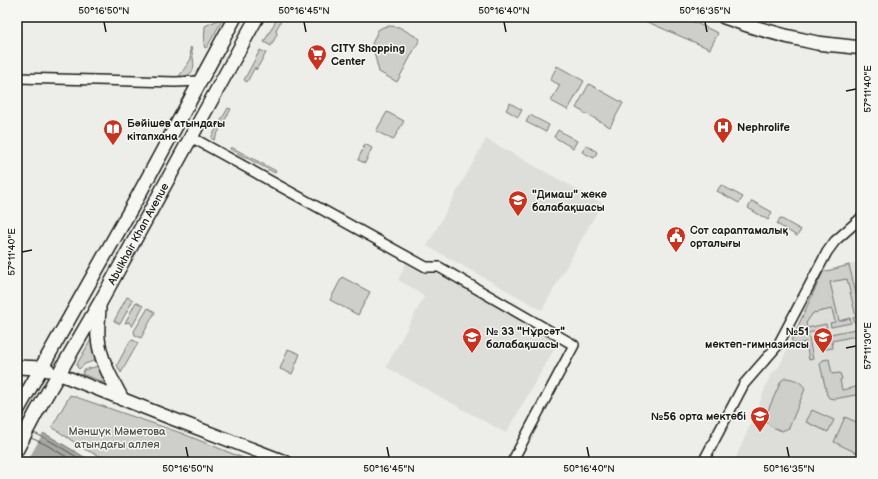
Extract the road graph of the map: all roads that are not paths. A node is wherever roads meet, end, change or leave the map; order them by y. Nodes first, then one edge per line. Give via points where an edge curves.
1 (236, 17) edge
2 (257, 17) edge
3 (732, 18) edge
4 (861, 48) edge
5 (17, 78) edge
6 (201, 81) junction
7 (191, 137) junction
8 (136, 198) junction
9 (152, 208) junction
10 (861, 218) edge
11 (93, 276) junction
12 (110, 285) junction
13 (100, 303) junction
14 (17, 367) edge
15 (42, 368) junction
16 (59, 374) junction
17 (122, 399) junction
18 (18, 410) edge
19 (17, 449) edge
20 (286, 462) edge
21 (512, 462) edge
22 (703, 462) edge

1 - 6 main road, Abulkhair Khan Avenue
2 - 7 main road, Abulkhair Khan Avenue
3 - 4 main road via 772,33 818,43
5 - 6 street
6 - 8 main road, Abulkhair Khan Avenue
7 - 9 main road, Abulkhair Khan Avenue
7 - 21 street via 426,267 439,267 574,345
8 - 9 main road
8 - 11 main road, Abulkhair Khan Avenue
9 - 12 main road, Abulkhair Khan Avenue
10 - 22 street via 826,252 778,345 744,384
11 - 12 main road
11 - 15 main road, Abulkhair Khan Avenue
12 - 13 main road, Abulkhair Khan Avenue
13 - 16 main road, Abulkhair Khan Avenue
13 - 17 main road via 100,350
14 - 15 main road
15 - 16 main road
15 - 18 main road, Abulkhair Khan Avenue
16 - 17 street
16 - 19 main road, Abulkhair Khan Avenue
17 - 20 street

